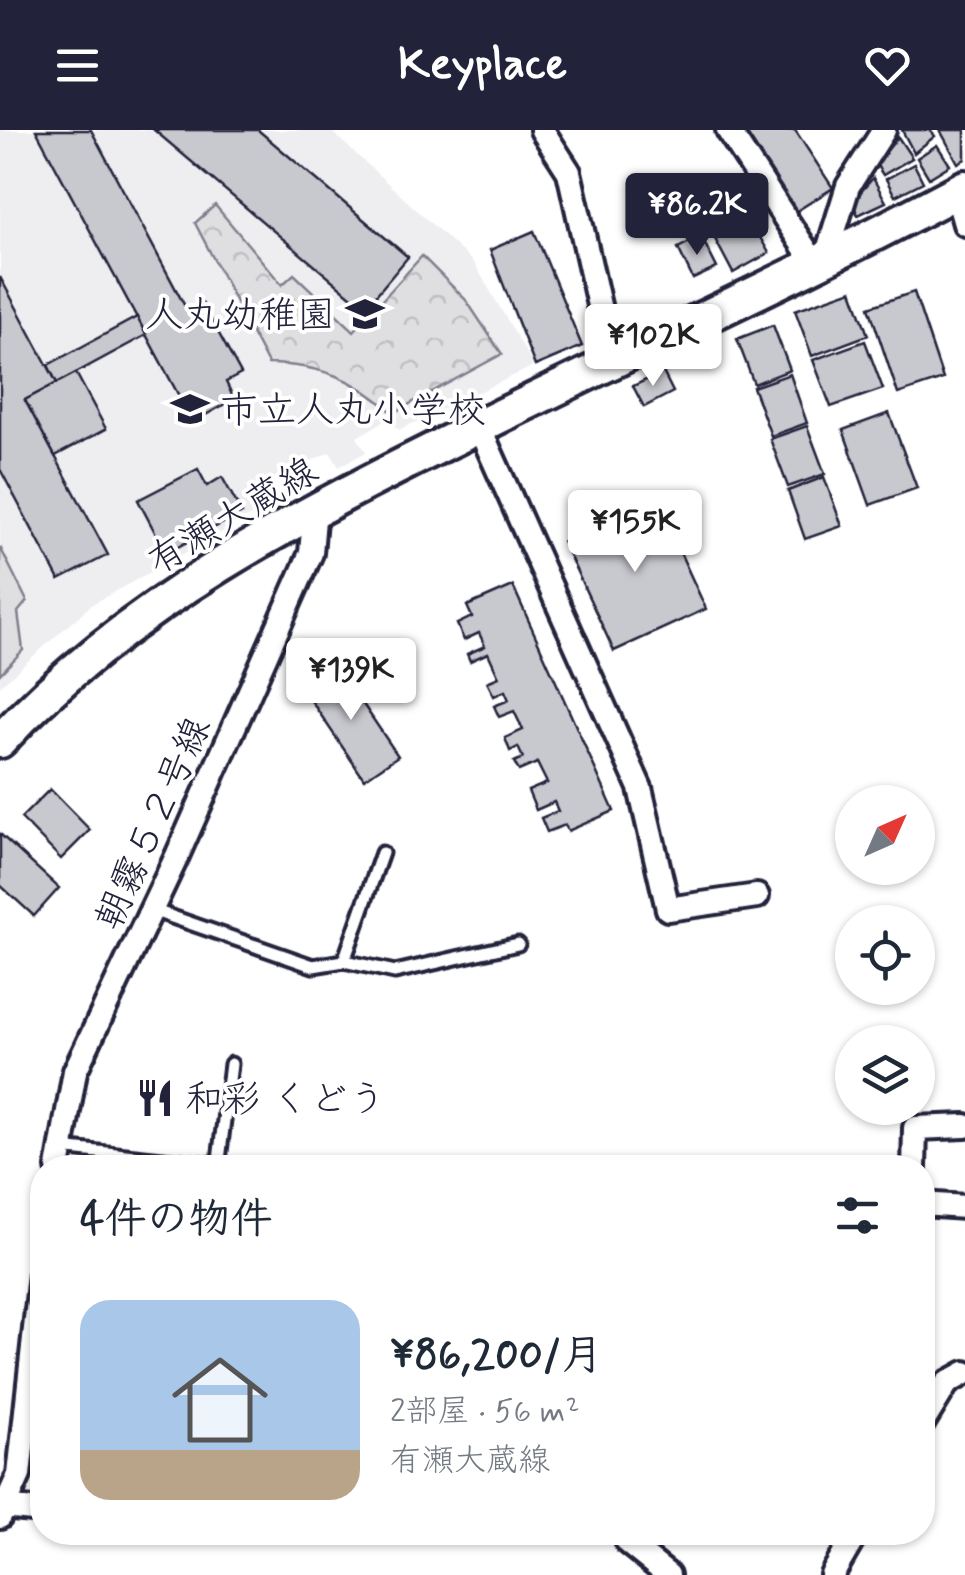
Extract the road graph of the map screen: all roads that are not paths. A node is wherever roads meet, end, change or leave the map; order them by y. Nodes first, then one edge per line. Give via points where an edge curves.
1 (542, 130) edge
2 (728, 130) edge
3 (884, 130) edge
4 (960, 189) edge
5 (965, 224) edge
6 (820, 262) junction
7 (612, 362) junction
8 (479, 427) junction
9 (314, 508) junction
10 (0, 742) edge
11 (382, 853) dead end
12 (757, 896) dead end
13 (152, 910) junction
14 (518, 944) dead end
15 (344, 960) junction
16 (231, 1064) dead end
17 (965, 1126) edge
18 (61, 1155) edge
19 (219, 1155) edge
20 (914, 1155) edge
21 (935, 1205) edge
22 (965, 1207) edge
23 (30, 1342) edge
24 (956, 1378) edge
25 (935, 1406) edge
26 (10, 1469) edge
27 (30, 1511) edge
28 (2, 1512) edge
29 (630, 1545) edge
30 (849, 1545) edge
31 (668, 1575) edge
32 (832, 1575) edge

1 - 7 street via 569,172
2 - 6 street
3 - 6 street via 848,186
4 - 5 street
4 - 6 main road, 有瀬大蔵線
6 - 7 main road, 有瀬大蔵線
7 - 8 main road, 有瀬大蔵線
8 - 9 main road, 有瀬大蔵線
8 - 12 street via 640,788 668,908
9 - 10 main road, 有瀬大蔵線 via 160,604 82,662
9 - 13 street, 朝霧５２号線 via 310,553
11 - 15 lane
13 - 15 lane via 313,966
13 - 18 street, 朝霧５２号線 via 76,1072
14 - 15 lane via 395,972
16 - 19 lane
17 - 20 street via 915,1128
21 - 22 street
23 - 26 street
24 - 25 street
26 - 28 street
27 - 28 street
29 - 31 street
30 - 32 street

